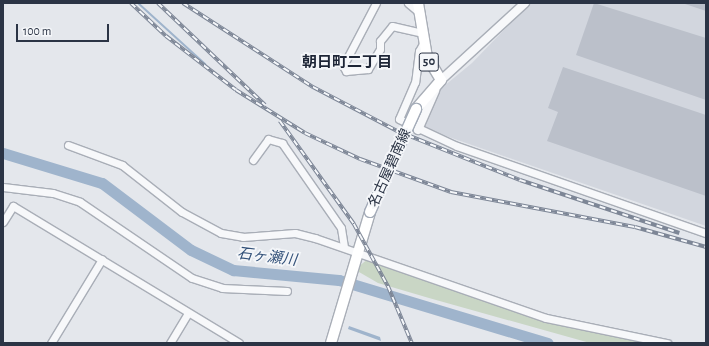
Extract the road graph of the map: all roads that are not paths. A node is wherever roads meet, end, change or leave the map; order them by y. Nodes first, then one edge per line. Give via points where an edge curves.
1 (376, 3) edge
2 (408, 3) edge
3 (525, 3) edge
4 (419, 8) edge
5 (424, 37) junction
6 (472, 49) junction
7 (440, 80) junction
8 (418, 130) junction
9 (68, 145) dead end
10 (252, 160) dead end
11 (3, 187) edge
12 (3, 222) edge
13 (706, 233) edge
14 (344, 247) junction
15 (356, 252) junction
16 (102, 259) junction
17 (287, 291) dead end
18 (188, 313) junction
19 (51, 343) edge
20 (170, 343) edge
21 (239, 343) edge
22 (331, 343) edge
23 (667, 343) edge

1 - 5 street via 343,66 346,71 368,69 380,49 380,41 392,26
2 - 4 street
3 - 6 street
4 - 5 main road, 50
5 - 7 main road, 50 via 427,57
5 - 8 street via 419,51 415,82 399,120
6 - 7 street
6 - 8 street via 436,89
7 - 15 main road, 名古屋碧南線 / 50, bridge via 416,110 370,212
8 - 13 street
9 - 14 street via 122,164 182,212 221,233 243,237 295,234
10 - 14 street via 268,139 282,142 341,228
11 - 17 street via 53,193 80,202 192,278 222,288
12 - 16 street via 13,206
14 - 15 street
15 - 22 main road, 名古屋碧南線 / 50
15 - 23 street via 546,318
16 - 18 street
16 - 19 street
18 - 20 street
18 - 21 street

